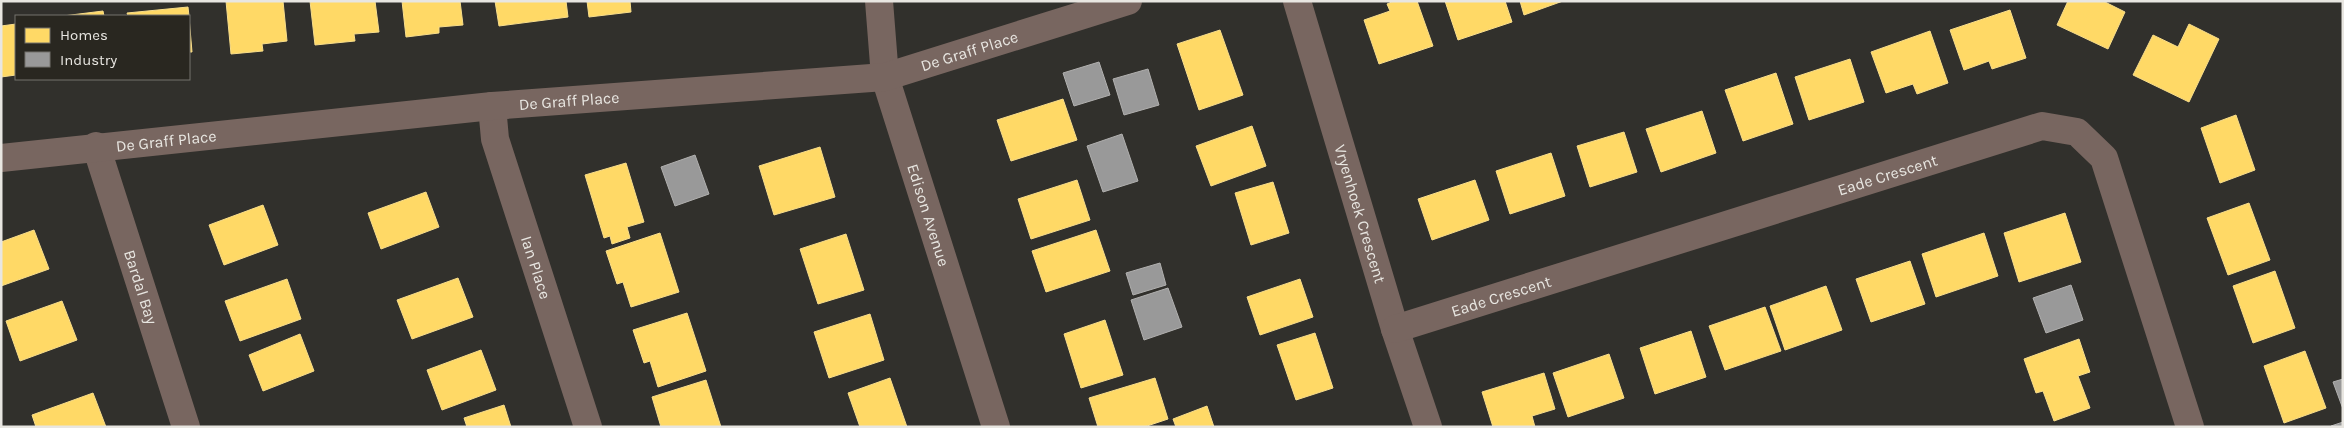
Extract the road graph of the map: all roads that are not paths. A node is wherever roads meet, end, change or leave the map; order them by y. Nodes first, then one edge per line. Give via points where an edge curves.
1 (879, 1) edge
2 (1128, 1) edge
3 (1297, 1) edge
4 (885, 77) junction
5 (492, 106) junction
6 (96, 146) junction
7 (1, 158) edge
8 (1395, 329) junction
9 (186, 427) edge
10 (588, 427) edge
11 (996, 427) edge
12 (1428, 427) edge
13 (2190, 427) edge

1 - 4 street, Edison Avenue
2 - 4 street, De Graff Place
3 - 8 street, Vryenhoek Crescent
4 - 5 street, De Graff Place
4 - 11 street, Edison Avenue
5 - 6 street, De Graff Place
5 - 10 street, Ian Place via 495,139
6 - 7 street, De Graff Place
6 - 9 street, Bardal Bay
8 - 12 street, Vryenhoek Crescent
8 - 13 street, Eade Crescent via 2042,126 2077,132 2104,158

